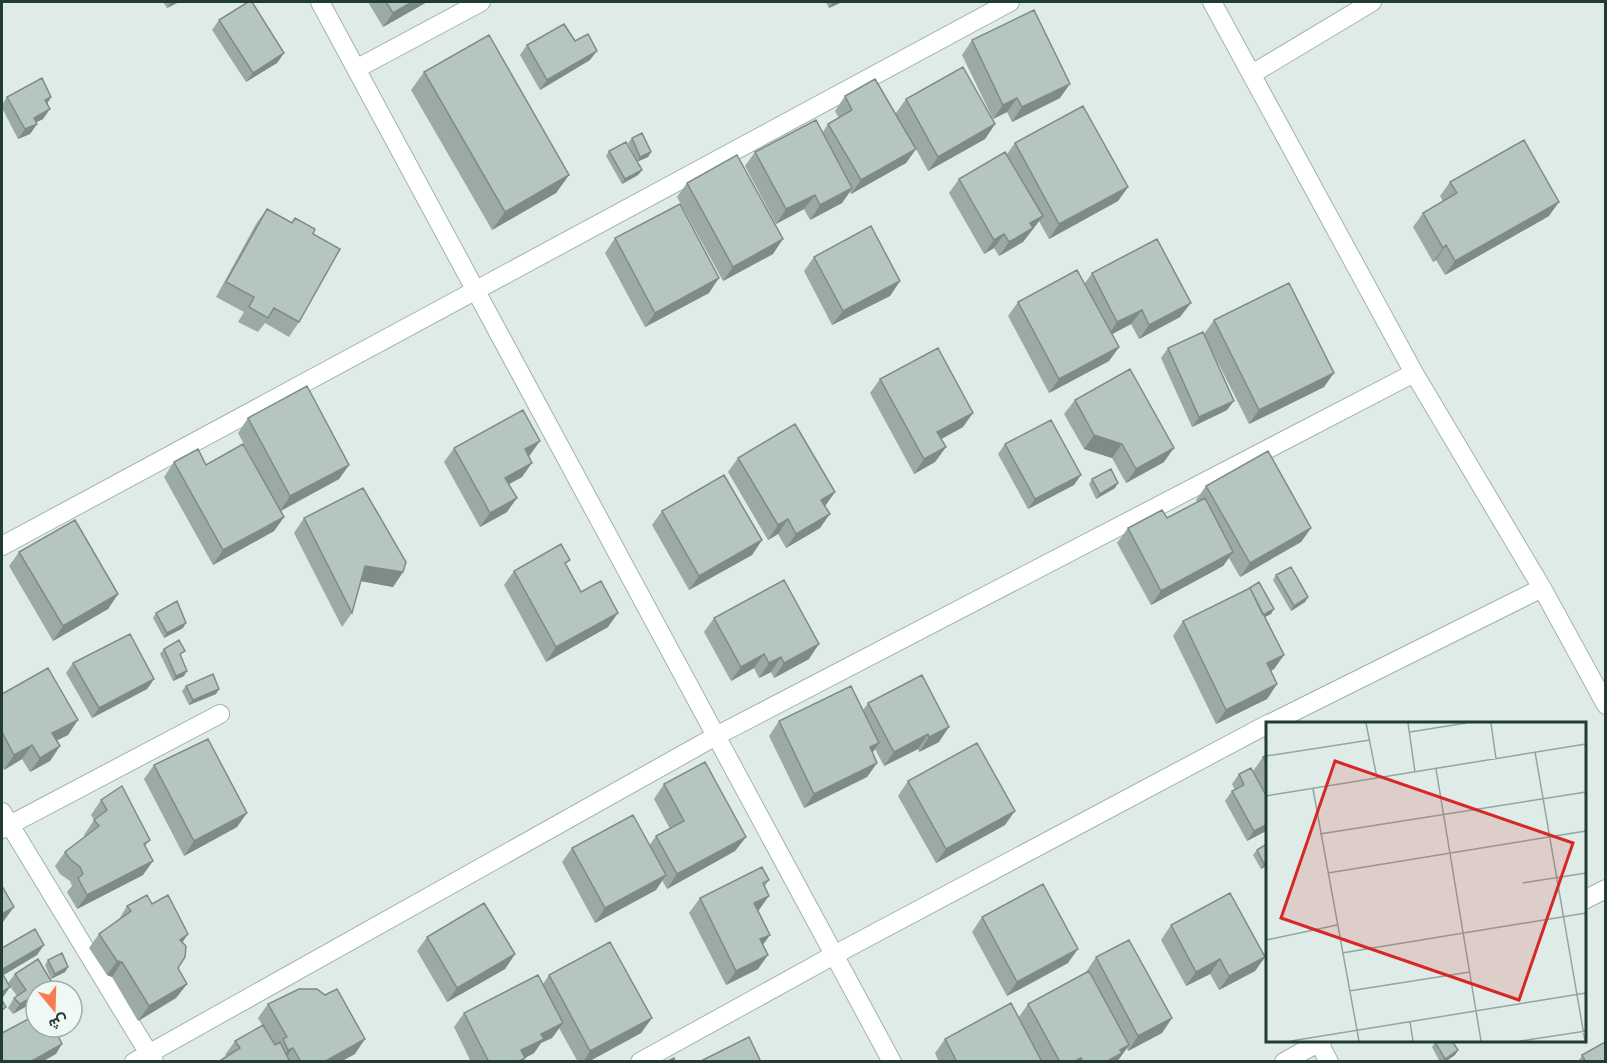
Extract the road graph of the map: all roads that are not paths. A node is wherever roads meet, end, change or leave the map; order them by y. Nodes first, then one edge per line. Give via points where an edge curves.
1 (320, 2) edge
2 (481, 2) edge
3 (1010, 2) edge
4 (1212, 2) edge
5 (1372, 2) edge
6 (356, 69) junction
7 (1252, 74) junction
8 (475, 290) junction
9 (1414, 373) junction
10 (2, 546) edge
11 (1542, 588) junction
12 (1605, 705) edge
13 (220, 714) dead end
14 (1272, 722) edge
15 (1266, 725) edge
16 (716, 736) junction
17 (4, 822) edge
18 (1605, 889) edge
19 (1586, 899) edge
20 (834, 955) junction
21 (1321, 1042) edge
22 (146, 1059) edge
23 (640, 1062) edge
24 (892, 1062) edge
25 (1284, 1062) edge
26 (1329, 1062) edge

1 - 6 street
2 - 6 street
3 - 8 street
4 - 7 street
5 - 7 street
6 - 8 street
7 - 9 street
8 - 10 street
8 - 16 street
9 - 11 street
9 - 16 street
11 - 12 street
11 - 14 street
13 - 17 street
15 - 20 street
16 - 20 street
16 - 22 street
17 - 22 street
18 - 19 street
20 - 23 street
20 - 24 street
21 - 25 street
21 - 26 street

